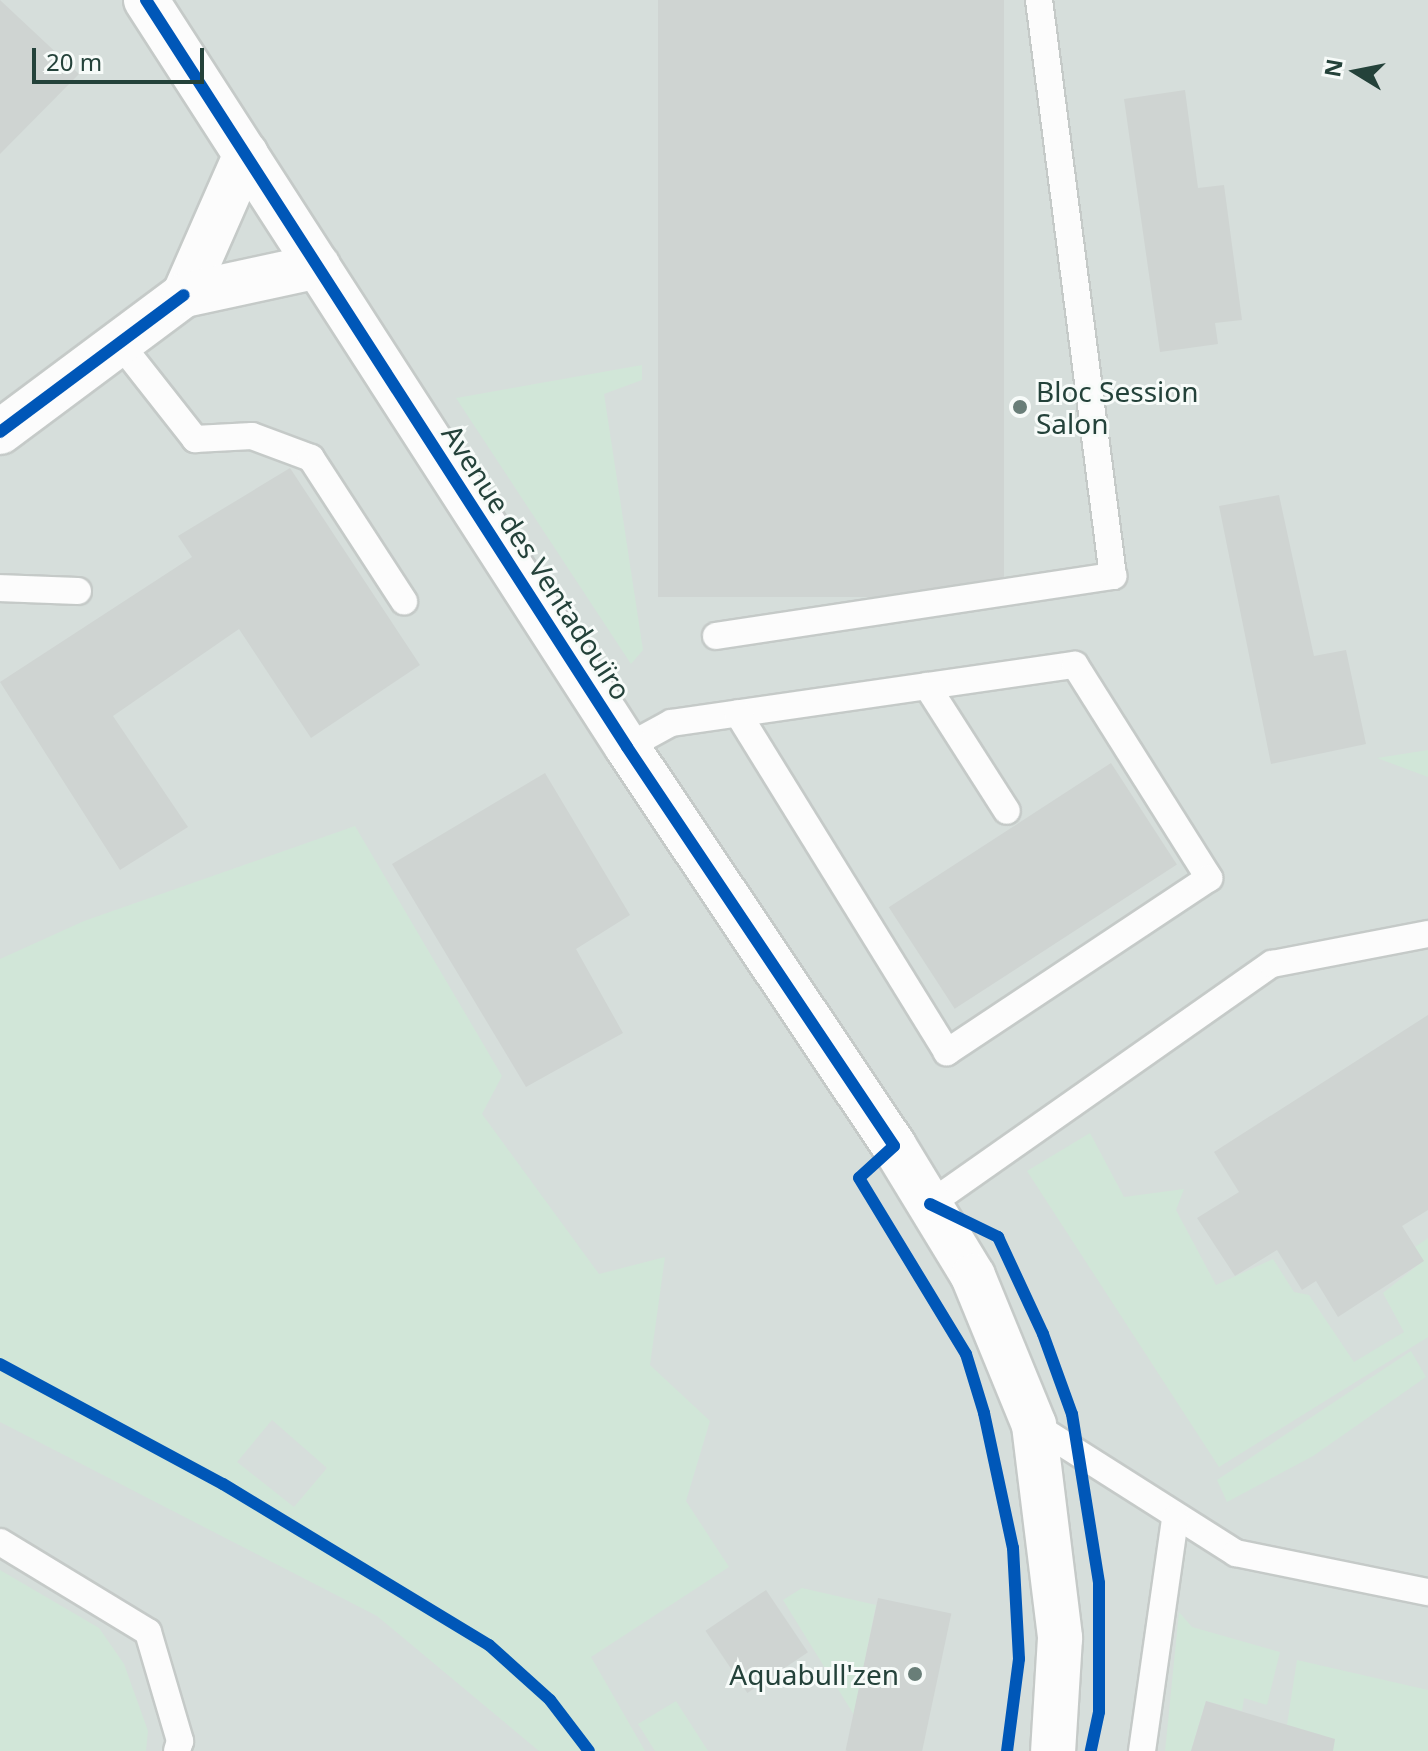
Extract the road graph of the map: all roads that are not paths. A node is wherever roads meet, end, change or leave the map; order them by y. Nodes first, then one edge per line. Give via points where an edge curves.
1 (146, 0) edge
2 (1039, 0) edge
3 (246, 154) junction
4 (318, 266) junction
5 (184, 295) junction
6 (118, 341) junction
7 (0, 432) edge
8 (0, 588) edge
9 (78, 591) dead end
10 (404, 601) dead end
11 (716, 636) dead end
12 (927, 686) junction
13 (738, 713) junction
14 (627, 747) junction
15 (1007, 811) dead end
16 (1428, 934) edge
17 (930, 1204) junction
18 (1034, 1425) junction
19 (1175, 1518) junction
20 (0, 1542) edge
21 (1428, 1592) edge
22 (177, 1751) edge
23 (1053, 1751) edge
24 (1142, 1751) edge

1 - 3 street, Avenue des Ventadouïro
2 - 11 lane via 1113,576
3 - 4 street, Avenue des Ventadouïro
3 - 5 street
4 - 5 street
4 - 14 street, Avenue des Ventadouïro
5 - 6 street
6 - 7 street
6 - 10 lane via 195,439 252,436 311,458
8 - 9 lane
12 - 13 lane
12 - 13 lane via 1075,665 1209,878 947,1052
12 - 15 lane
13 - 14 lane via 671,723
14 - 17 street, Avenue des Ventadouïro
16 - 17 lane via 1272,964
17 - 18 street, Avenue des Ventadouïro via 973,1276
18 - 19 lane
18 - 23 street, Avenue des Ventadouïro via 1060,1638
19 - 21 lane via 1236,1553
19 - 24 lane
20 - 22 lane via 148,1632 180,1741

